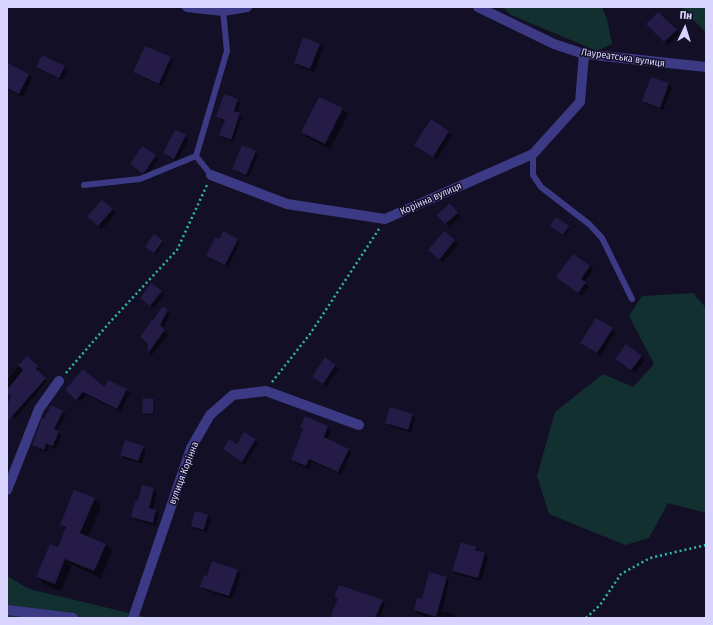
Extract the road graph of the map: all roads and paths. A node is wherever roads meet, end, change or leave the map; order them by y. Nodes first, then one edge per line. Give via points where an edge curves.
1 (187, 7) edge
2 (247, 7) edge
3 (478, 7) edge
4 (223, 11) junction
5 (584, 54) junction
6 (706, 67) edge
7 (533, 154) junction
8 (196, 156) junction
9 (211, 176) junction
10 (84, 185) dead end
11 (385, 219) junction
12 (632, 299) dead end
13 (59, 381) joint
14 (266, 391) junction
15 (359, 425) dead end
16 (7, 490) edge
17 (706, 545) edge
18 (7, 610) edge
19 (73, 618) edge
20 (133, 618) edge
21 (586, 618) edge

1 - 4 street
2 - 4 street
3 - 5 street, Лауреатська вулиця via 554,44
4 - 8 lane via 227,51
5 - 6 street, Лауреатська вулиця
5 - 7 street, Корінна вулиця via 580,102
7 - 11 street, Корінна вулиця
7 - 12 lane via 533,175 541,187 590,224 602,238
8 - 9 lane
8 - 10 lane via 140,179
9 - 11 street via 287,204
9 - 13 path via 177,250
11 - 14 path via 310,334
13 - 16 street via 39,409
14 - 15 street, вулиця Корінна
14 - 20 street, вулиця Корінна via 233,395 210,415 191,448
17 - 21 path via 650,558 621,574 600,605
18 - 19 street

